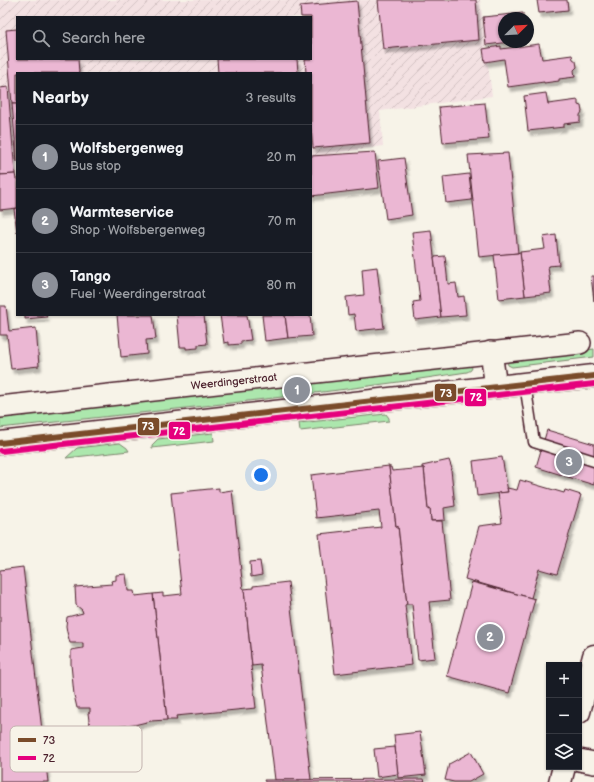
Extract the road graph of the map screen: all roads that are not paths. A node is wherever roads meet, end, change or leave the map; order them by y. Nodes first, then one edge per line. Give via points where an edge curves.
1 (580, 342) dead end
2 (491, 352) junction
3 (594, 376) edge
4 (525, 384) junction
5 (496, 387) junction
6 (0, 407) edge
7 (0, 443) edge
8 (594, 461) edge
9 (594, 656) edge
10 (582, 701) edge
11 (582, 761) edge
12 (594, 763) edge
13 (563, 770) edge
14 (560, 782) edge

1 - 2 street, Weerdingerstraat
2 - 5 street
2 - 6 street, Weerdingerstraat
3 - 4 main road
4 - 5 main road
4 - 8 lane via 534,442
5 - 7 main road
9 - 10 main road
11 - 12 street
13 - 14 main road

